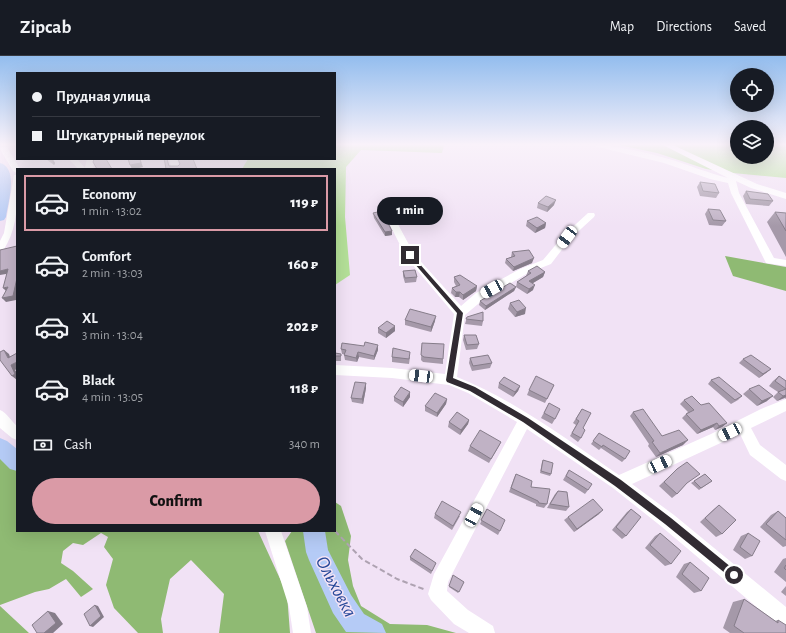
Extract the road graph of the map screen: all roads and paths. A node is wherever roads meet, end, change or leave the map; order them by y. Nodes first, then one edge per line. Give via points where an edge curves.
1 (698, 172) edge
2 (718, 172) edge
3 (732, 179) junction
4 (16, 191) edge
5 (786, 196) edge
6 (389, 215) dead end
7 (591, 215) dead end
8 (14, 218) edge
9 (0, 249) edge
10 (786, 263) edge
11 (460, 313) junction
12 (336, 370) edge
13 (450, 380) junction
14 (786, 405) edge
15 (0, 416) edge
16 (525, 420) junction
17 (743, 425) junction
18 (16, 433) edge
19 (786, 474) edge
20 (618, 483) junction
21 (273, 532) edge
22 (336, 532) edge
23 (437, 594) junction
24 (786, 619) edge
25 (302, 633) edge
26 (486, 633) edge

1 - 3 street
2 - 3 street
3 - 5 street
3 - 10 street via 735,193 770,261
4 - 8 street
6 - 11 street via 410,255
7 - 11 street via 567,237 547,262 524,271 480,296
8 - 9 street
11 - 13 street
12 - 13 street
13 - 16 street via 473,389
14 - 17 street
15 - 18 street
16 - 20 street
16 - 23 street via 440,580
17 - 19 street via 755,450
17 - 20 street
20 - 24 street
21 - 25 street via 298,607
22 - 23 path via 362,559 397,579
23 - 26 street via 461,617

